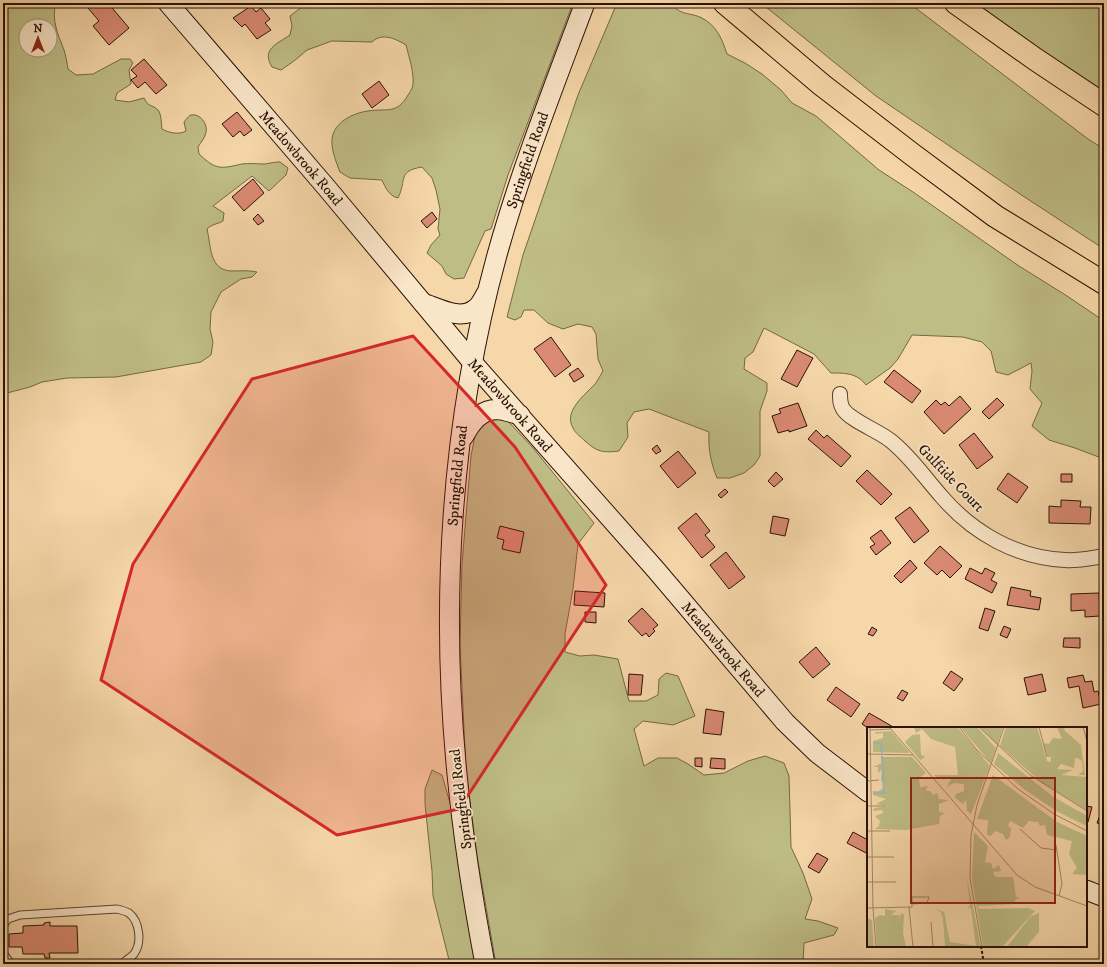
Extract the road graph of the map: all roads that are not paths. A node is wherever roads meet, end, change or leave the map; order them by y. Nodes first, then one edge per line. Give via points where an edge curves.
1 (168, 3) edge
2 (585, 3) edge
3 (725, 3) edge
4 (956, 3) edge
5 (1104, 105) edge
6 (1104, 283) edge
7 (489, 289) junction
8 (423, 303) junction
9 (473, 363) junction
10 (840, 394) dead end
11 (520, 415) junction
12 (460, 445) junction
13 (1104, 556) edge
14 (867, 791) edge
15 (1087, 890) edge
16 (1104, 896) edge
17 (3, 925) edge
18 (3, 953) edge
19 (10, 964) edge
20 (122, 964) edge
21 (485, 964) edge

1 - 8 main road, Meadowbrook Road
2 - 7 main road, Springfield Road via 524,167
3 - 6 highway via 822,85 995,216
4 - 5 highway
7 - 8 main road via 475,310 466,314 456,314
7 - 9 main road, Springfield Road
8 - 9 main road, Meadowbrook Road
9 - 11 main road, Meadowbrook Road
9 - 12 main road, Springfield Road
10 - 13 street, Gulftide Court via 844,410 891,440 942,498 961,517 982,532 1024,553 1048,558 1066,560
11 - 12 main road via 500,410 483,413 474,419
11 - 14 main road, Meadowbrook Road via 785,722 817,753
12 - 21 main road, Springfield Road via 450,584 452,707 461,808
15 - 16 main road
17 - 20 lane via 8,919 20,915 117,909 128,912 134,918 139,931 139,944 134,954
18 - 19 lane

